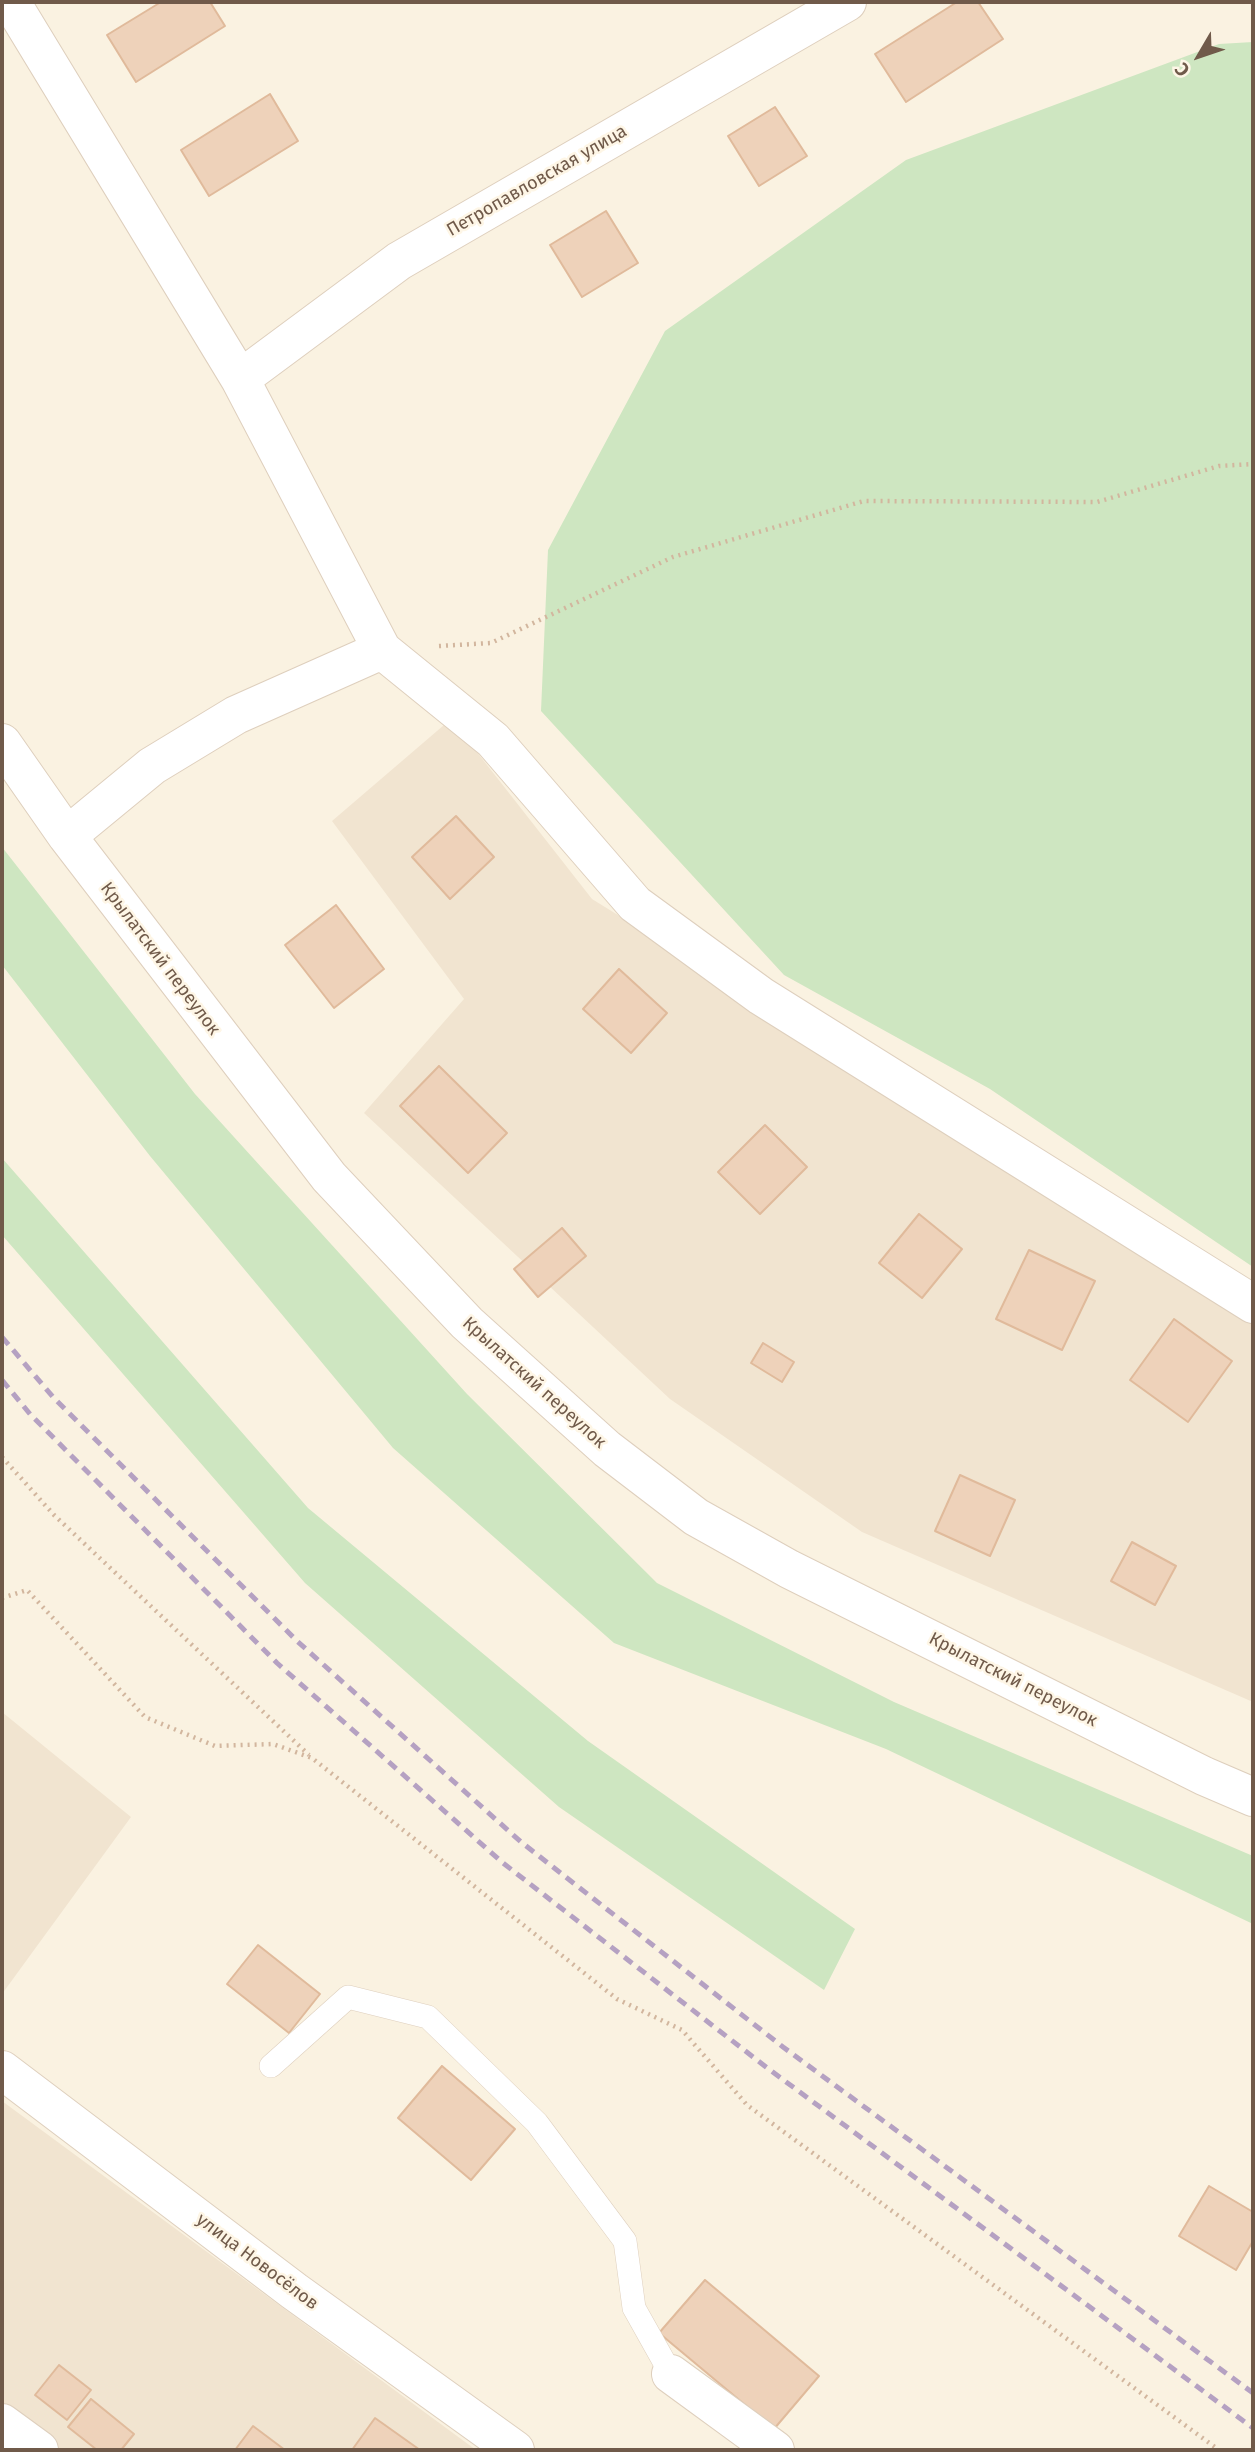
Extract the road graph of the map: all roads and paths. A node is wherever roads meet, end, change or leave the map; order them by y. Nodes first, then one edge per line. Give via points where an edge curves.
1 (11, 2) edge
2 (847, 2) edge
3 (240, 379) junction
4 (1253, 464) edge
5 (382, 650) junction
6 (2, 743) edge
7 (67, 836) junction
8 (1253, 1304) edge
9 (2, 1457) edge
10 (2, 1598) edge
11 (312, 1758) junction
12 (1253, 1797) edge
13 (271, 2066) dead end
14 (2, 2070) edge
15 (671, 2374) joint
16 (2, 2423) edge
17 (39, 2450) edge
18 (515, 2450) edge
19 (775, 2450) edge
20 (1219, 2450) edge

1 - 3 street
2 - 3 street, Петропавловская улица via 399,261
3 - 5 street
4 - 5 path via 1219,466 1097,502 864,501 673,557 491,643
5 - 7 street via 236,715 152,766
5 - 8 street via 493,740 635,904 761,996
6 - 7 street, Крылатский переулок
7 - 12 street, Крылатский переулок via 329,1177 467,1323 607,1449 696,1517 789,1569
9 - 11 path via 54,1516
10 - 11 path via 27,1590 145,1717 215,1746 273,1744
11 - 20 path via 617,1999 682,2030 747,2105
13 - 15 lane via 348,1997 428,2017 537,2123 625,2241 634,2308
14 - 18 street, улица Новосёлов
15 - 19 street
16 - 17 street

